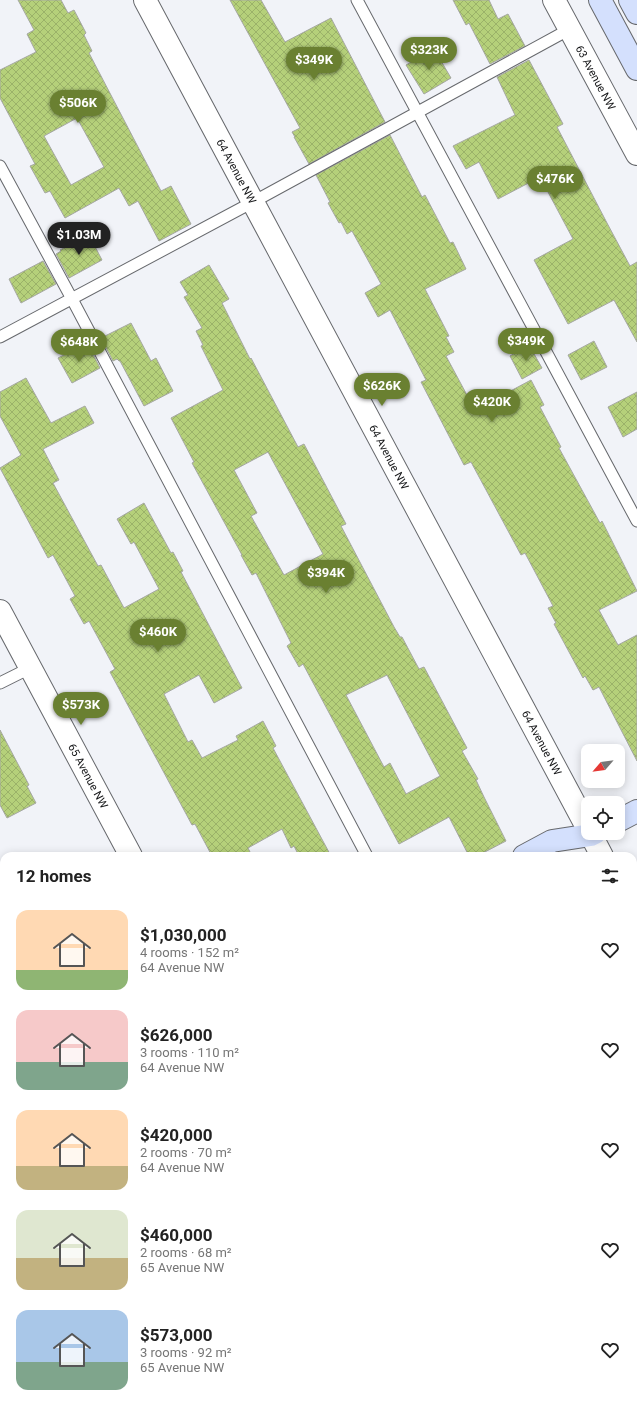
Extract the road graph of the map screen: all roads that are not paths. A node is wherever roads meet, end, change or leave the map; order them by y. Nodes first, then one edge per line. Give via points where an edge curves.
1 (145, 0) edge
2 (357, 0) edge
3 (554, 0) edge
4 (600, 0) edge
5 (630, 0) edge
6 (637, 13) edge
7 (570, 29) junction
8 (637, 69) edge
9 (417, 113) junction
10 (637, 154) edge
11 (0, 166) edge
12 (253, 202) junction
13 (72, 299) junction
14 (0, 337) edge
15 (637, 521) edge
16 (0, 611) edge
17 (30, 668) junction
18 (0, 683) edge
19 (637, 811) edge
20 (581, 814) edge
21 (625, 817) edge
22 (581, 835) edge
23 (585, 840) edge
24 (594, 840) edge
25 (129, 852) edge
26 (365, 852) edge
27 (531, 852) edge
28 (575, 852) edge
29 (600, 852) edge

1 - 12 street, 64 Avenue NW
2 - 9 lane
3 - 7 street, 63 Avenue NW
4 - 8 street
5 - 6 street
7 - 9 lane
7 - 10 street, 63 Avenue NW
9 - 12 lane
9 - 15 lane
11 - 13 lane
12 - 13 lane
12 - 20 street, 64 Avenue NW
13 - 14 lane
13 - 26 lane
16 - 17 street, 65 Avenue NW
17 - 18 lane
17 - 25 street, 65 Avenue NW
19 - 21 street
22 - 27 street via 552,841
23 - 28 street
24 - 29 street, 64 Avenue NW

